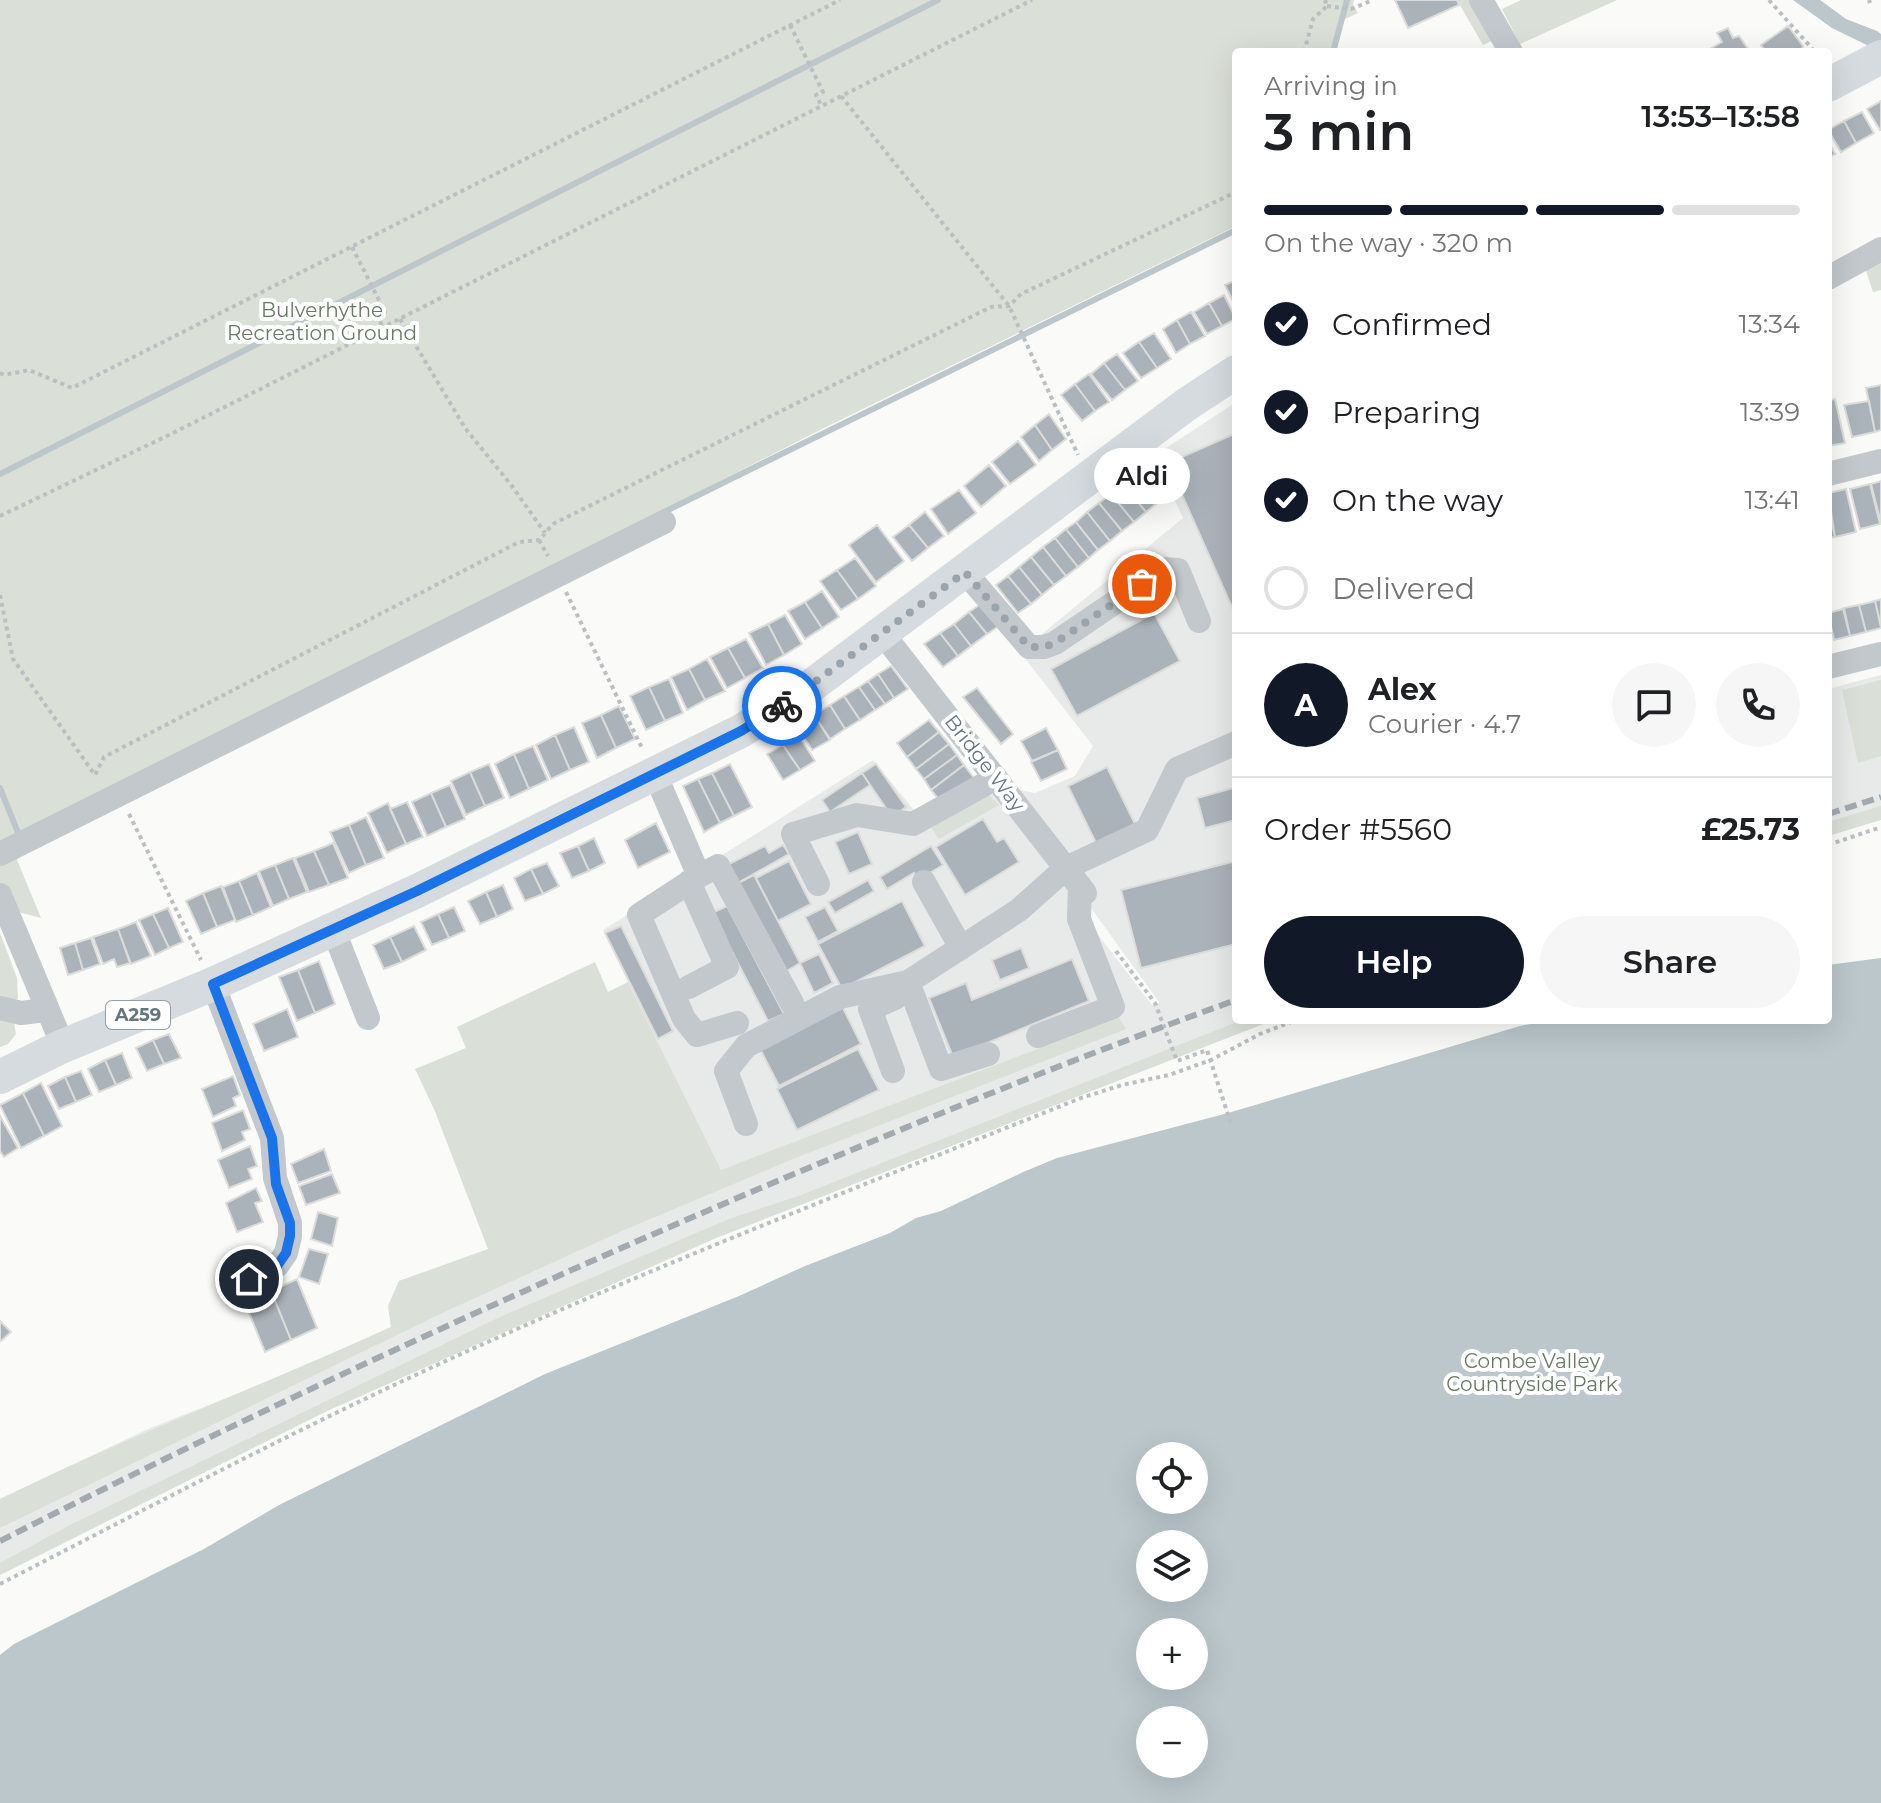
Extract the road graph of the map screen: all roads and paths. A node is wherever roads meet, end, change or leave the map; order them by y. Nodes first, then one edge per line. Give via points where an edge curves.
1 (840, 0) edge
2 (1032, 0) edge
3 (1373, 0) edge
4 (1769, 0) edge
5 (1326, 3) edge
6 (1490, 3) edge
7 (790, 25) junction
8 (1305, 48) edge
9 (1509, 48) edge
10 (1811, 48) edge
11 (1881, 57) edge
12 (1839, 80) edge
13 (841, 96) junction
14 (821, 105) junction
15 (1232, 194) edge
16 (352, 247) junction
17 (1881, 249) edge
18 (1832, 276) edge
19 (1009, 306) junction
20 (400, 319) junction
21 (383, 327) junction
22 (0, 373) edge
23 (1232, 375) edge
24 (1881, 461) edge
25 (1832, 473) edge
26 (1089, 479) junction
27 (0, 516) edge
28 (664, 522) dead end
29 (545, 533) junction
30 (965, 572) junction
31 (558, 575) junction
32 (0, 595) edge
33 (1199, 621) dead end
34 (883, 634) junction
35 (1881, 654) edge
36 (1832, 666) edge
37 (1232, 745) edge
38 (655, 774) junction
39 (996, 778) junction
40 (119, 794) junction
41 (1881, 827) edge
42 (1832, 844) edge
43 (0, 854) edge
44 (694, 879) junction
45 (924, 882) dead end
46 (1077, 882) junction
47 (818, 884) dead end
48 (0, 895) edge
49 (333, 929) junction
50 (1110, 942) dead end
51 (961, 948) junction
52 (908, 982) junction
53 (213, 984) junction
54 (689, 987) dead end
55 (792, 1003) dead end
56 (0, 1008) edge
57 (46, 1010) junction
58 (368, 1018) dead end
59 (737, 1023) dead end
60 (1286, 1024) edge
61 (1038, 1036) dead end
62 (63, 1046) junction
63 (988, 1054) dead end
64 (1211, 1060) junction
65 (893, 1071) dead end
66 (0, 1077) edge
67 (746, 1124) dead end
68 (1231, 1124) dead end
69 (233, 1285) dead end
70 (0, 1584) edge

1 - 7 path
2 - 13 path
3 - 5 path via 1351,9
4 - 10 path
5 - 8 path via 1313,19
6 - 9 street
7 - 14 path via 823,92 816,95
7 - 16 path
11 - 12 highway
13 - 14 path
13 - 19 path
14 - 20 path
15 - 19 path via 1021,294
16 - 21 path via 385,312 377,316
16 - 22 path via 72,388 29,370
17 - 18 street
19 - 26 path
19 - 29 path via 991,307 553,524
20 - 21 path
20 - 29 path via 465,428
21 - 27 path
23 - 26 highway, A259
24 - 25 street
26 - 30 highway, A259
28 - 31 street
29 - 32 path via 104,757 95,775 13,659
30 - 33 street via 1029,647 1055,643 1164,569 1178,570
30 - 34 highway, A259
31 - 38 path
31 - 40 street
34 - 38 highway, A259 via 753,724
34 - 39 street, Bridge Way
35 - 36 street
37 - 46 street via 1177,769 1147,830
38 - 44 street
38 - 49 highway, A259
39 - 46 street, Bridge Way
39 - 47 street via 913,824 857,815 793,834
40 - 43 street
40 - 53 path
41 - 42 path
44 - 54 street via 727,967
44 - 55 street via 718,866
44 - 59 street via 639,915 684,1019 697,1035
45 - 51 street
46 - 51 street via 1019,910
46 - 61 street via 1079,919 1113,1007
48 - 57 street
49 - 53 highway, A259
49 - 58 street
50 - 64 path via 1155,1003 1177,1061 1207,1050
51 - 52 street
52 - 63 street via 941,1069
52 - 65 street via 895,998 870,1009
52 - 67 street via 840,997 746,1046 726,1071
53 - 62 highway, A259
53 - 69 street via 272,1138 276,1184 290,1223 286,1253 277,1266
56 - 57 street via 21,1013
57 - 62 street
60 - 64 path
62 - 66 highway, A259
64 - 68 path
64 - 70 path via 1081,1098 498,1337 284,1438

